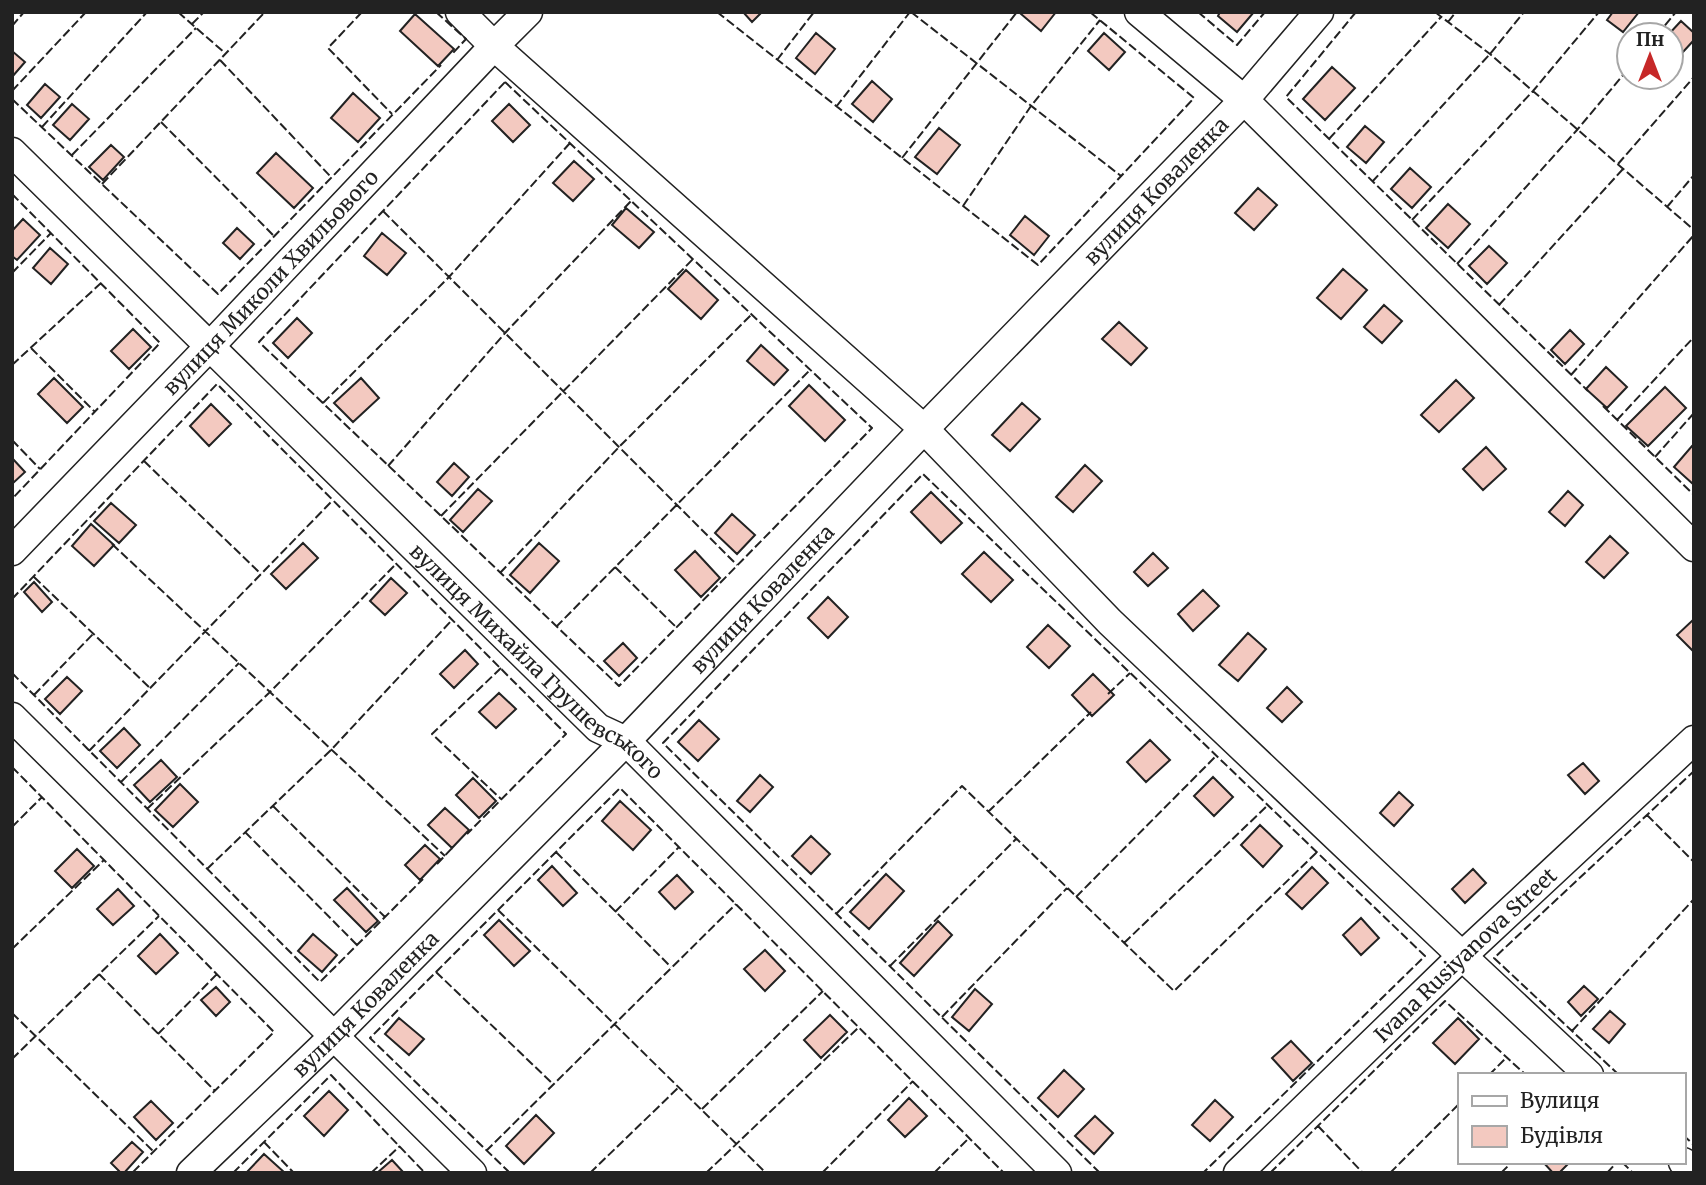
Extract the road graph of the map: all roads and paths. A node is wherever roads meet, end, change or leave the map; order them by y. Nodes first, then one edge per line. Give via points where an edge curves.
1 (460, 12) edge
2 (528, 12) edge
3 (1139, 12) edge
4 (1319, 12) edge
5 (494, 46) junction
6 (1244, 100) junction
7 (12, 152) edge
8 (210, 346) junction
9 (924, 429) junction
10 (1694, 547) edge
11 (12, 551) edge
12 (12, 717) edge
13 (1694, 740) edge
14 (626, 741) junction
15 (1461, 956) junction
16 (334, 1036) junction
17 (1587, 1073) edge
18 (191, 1173) edge
19 (472, 1173) edge
20 (1057, 1173) edge
21 (1238, 1173) edge

1 - 5 street
2 - 5 street, вулиця Миколи Хвильового
3 - 6 street
4 - 6 street, вулиця Коваленка
5 - 8 street, вулиця Миколи Хвильового
5 - 9 street
6 - 9 street, вулиця Коваленка
6 - 10 street
7 - 8 street, вулиця Михайла Грушевського
8 - 11 street, вулиця Миколи Хвильового
8 - 14 street, вулиця Михайла Грушевського via 598,728
9 - 14 street, вулиця Коваленка
9 - 15 street via 1110,622
12 - 16 street
13 - 15 street, Ivana Rusiyanova Street
14 - 16 street, вулиця Коваленка
14 - 20 street, вулиця Михайла Грушевського
15 - 17 street
15 - 21 street, Ivana Rusiyanova Street
16 - 18 street, вулиця Коваленка
16 - 19 street

